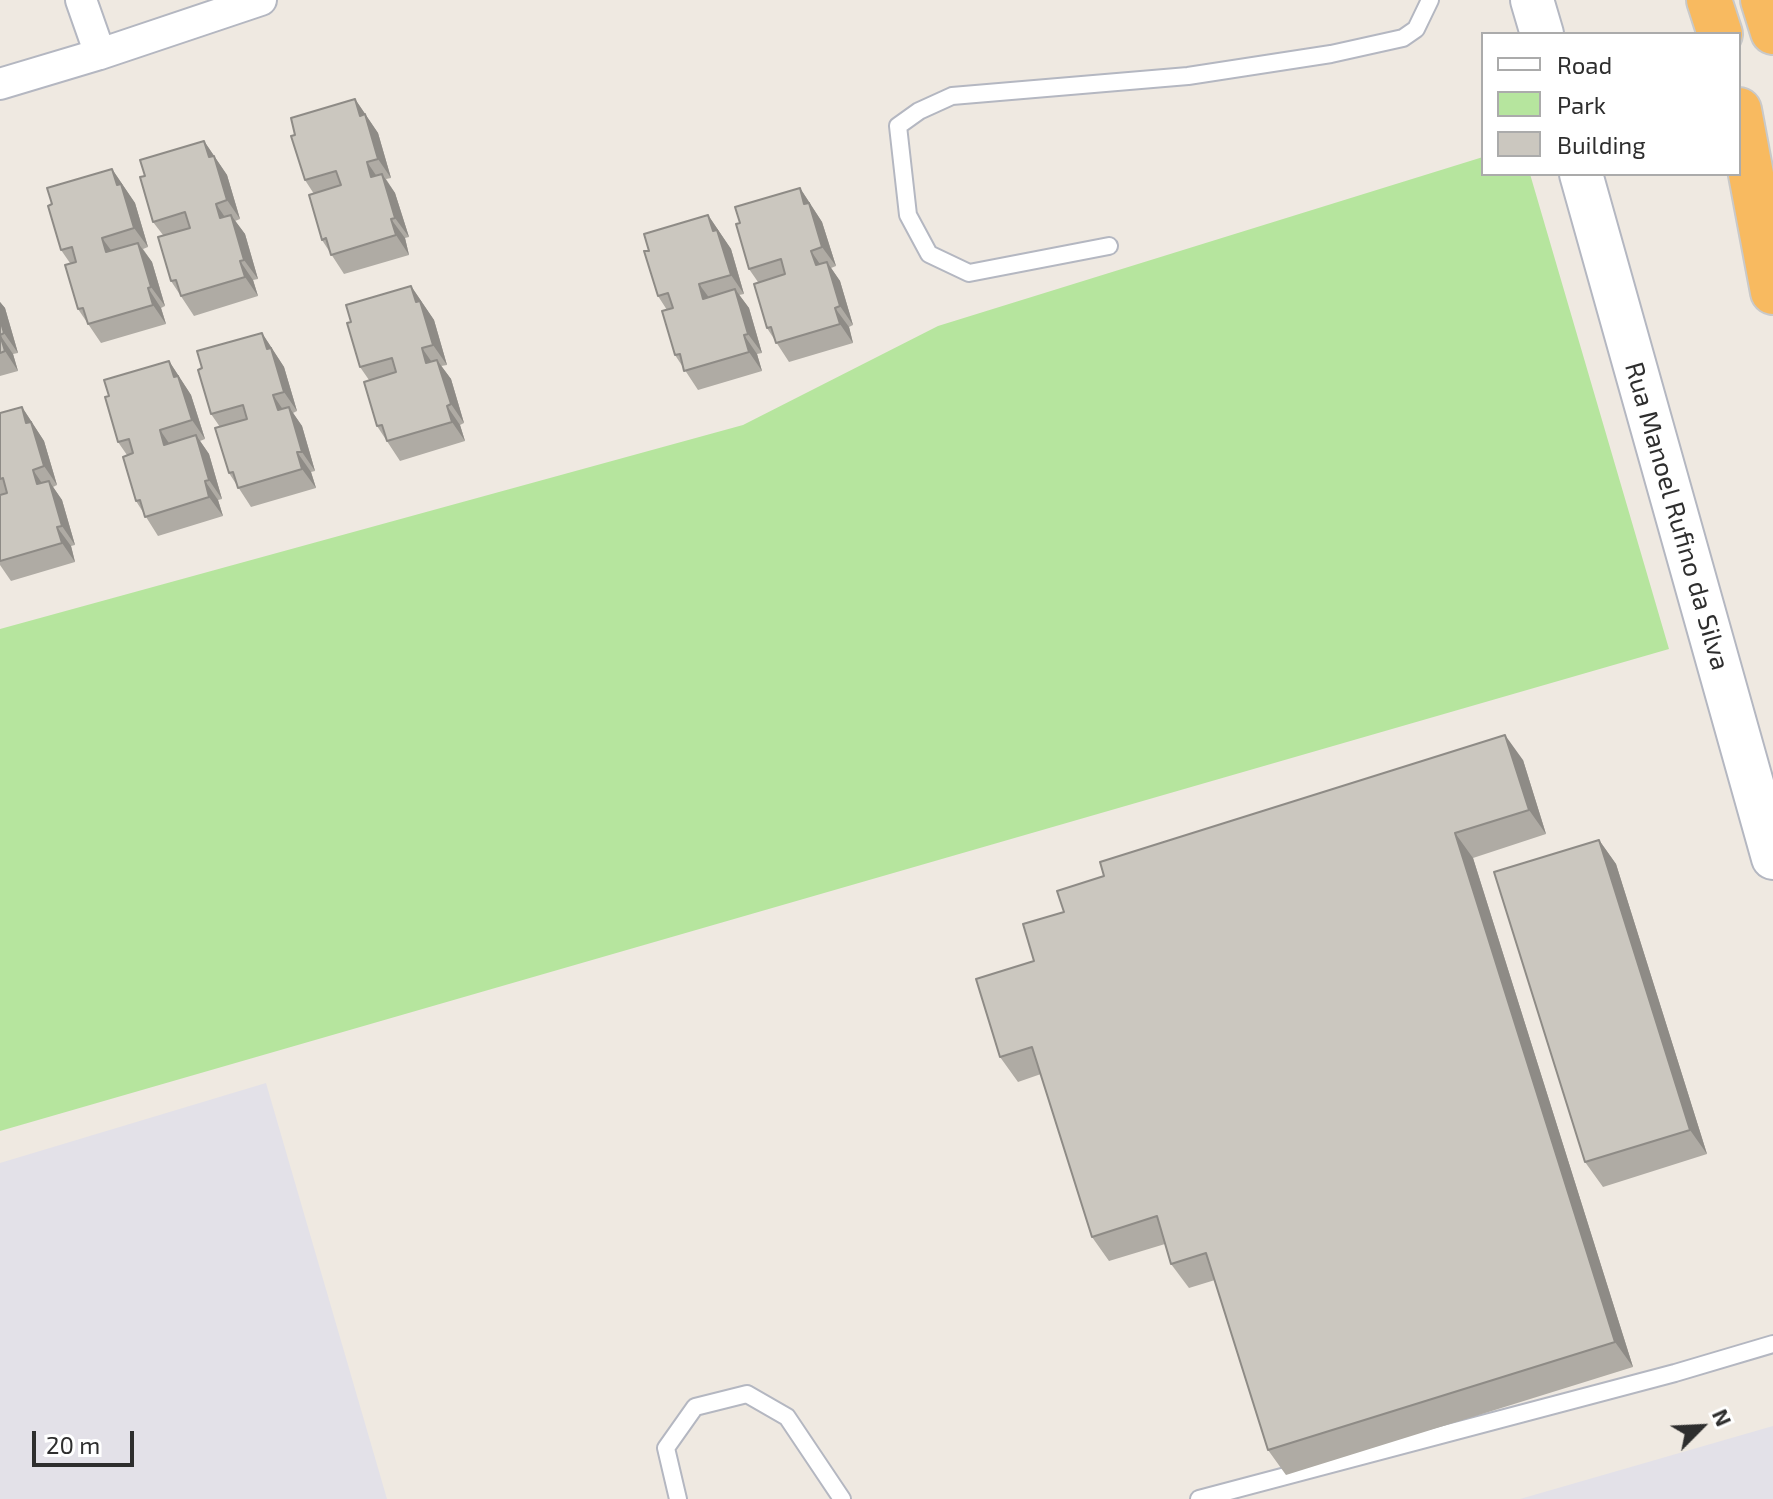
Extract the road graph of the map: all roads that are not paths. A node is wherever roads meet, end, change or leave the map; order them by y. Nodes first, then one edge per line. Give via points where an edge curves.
1 (81, 0) edge
2 (261, 0) edge
3 (1430, 0) edge
4 (1532, 0) edge
5 (1709, 0) edge
6 (1763, 0) edge
7 (1541, 32) edge
8 (1719, 32) edge
9 (1773, 32) edge
10 (100, 54) junction
11 (0, 84) edge
12 (1741, 105) edge
13 (1741, 121) edge
14 (1582, 176) edge
15 (1773, 219) edge
16 (1109, 246) dead end
17 (1773, 292) edge
18 (1773, 858) edge
19 (1773, 1344) edge
20 (678, 1499) edge
21 (842, 1499) edge
22 (1199, 1499) edge

1 - 10 street
2 - 10 street
3 - 16 lane via 1416,29 1403,38 1188,76 952,96 898,126 908,215 929,254 969,273
4 - 7 main road
5 - 8 highway
6 - 9 highway
10 - 11 street
12 - 15 highway
13 - 17 highway
14 - 18 main road, Rua Manoel Rufino da Silva
19 - 22 lane
20 - 21 lane via 666,1448 695,1407 747,1394 787,1417

